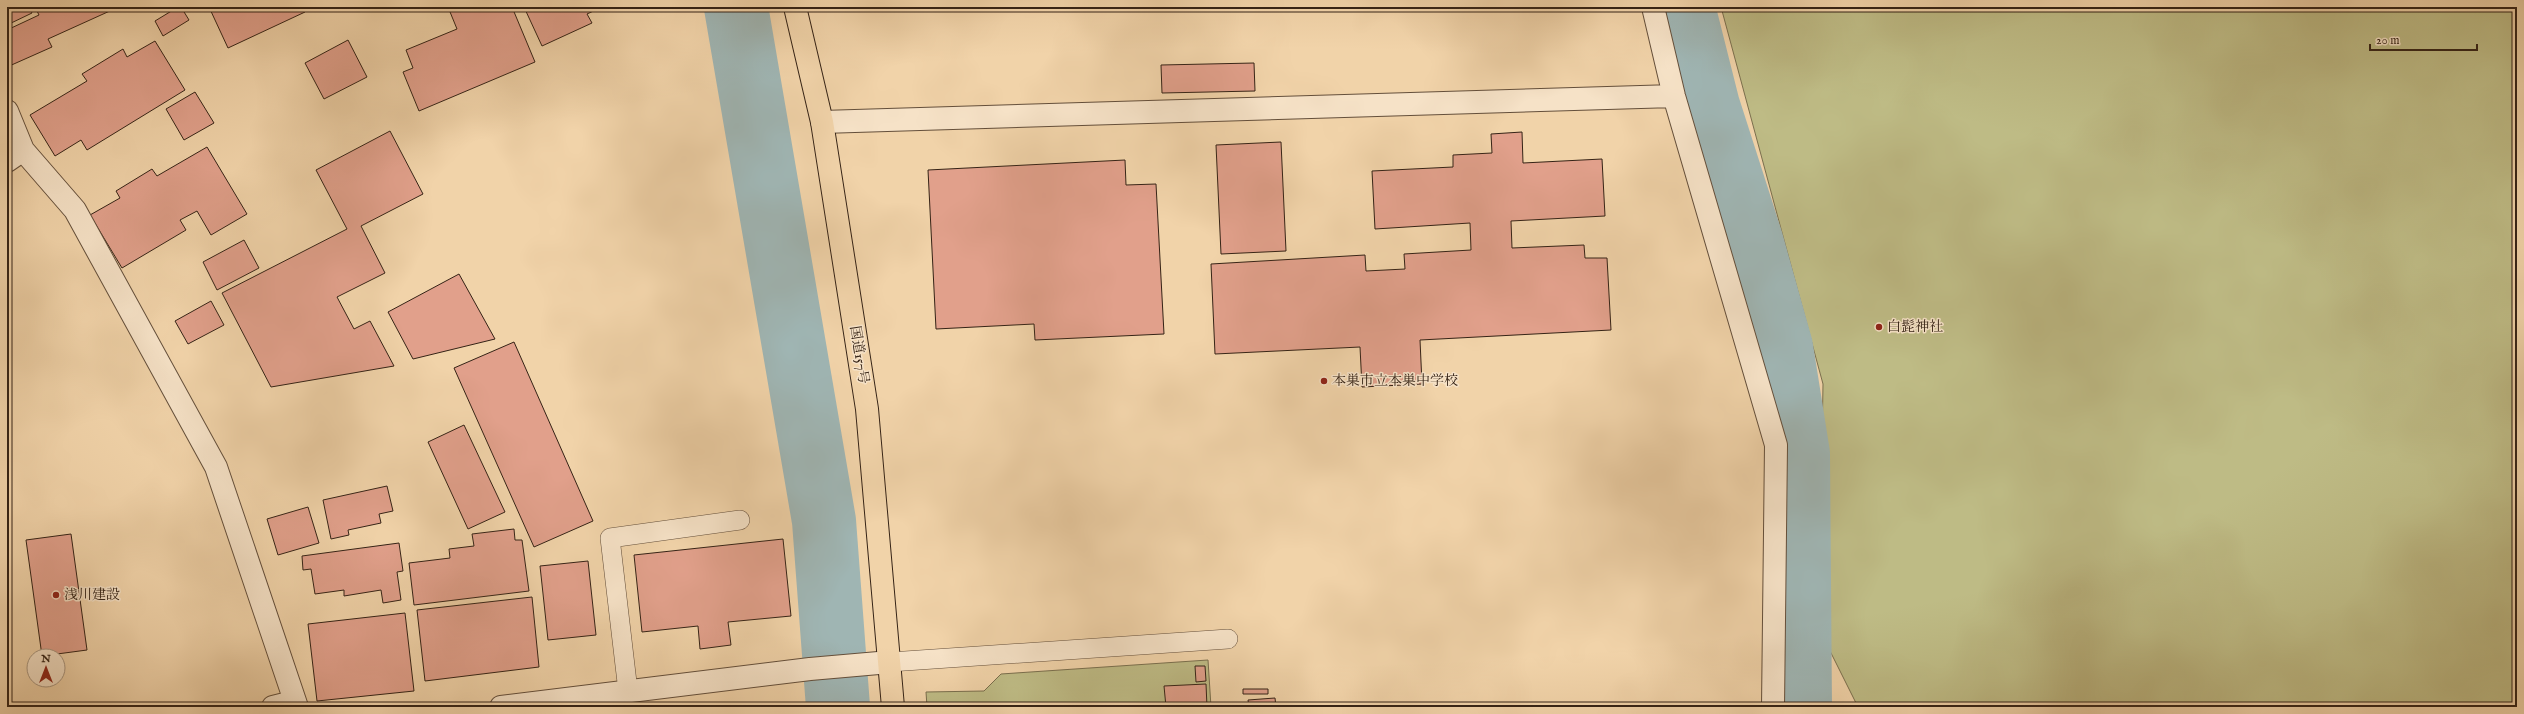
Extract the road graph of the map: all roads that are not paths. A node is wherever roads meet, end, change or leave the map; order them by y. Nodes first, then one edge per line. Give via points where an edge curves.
1 (795, 7) edge
2 (1653, 7) edge
3 (1674, 96) junction
4 (7, 111) edge
5 (822, 122) junction
6 (15, 156) edge
7 (740, 520) dead end
8 (1228, 639) dead end
9 (890, 662) junction
10 (628, 691) junction
11 (273, 707) edge
12 (287, 707) edge
13 (297, 707) edge
14 (501, 707) edge
15 (893, 707) edge
16 (1772, 707) edge

1 - 5 highway, 国道157号
2 - 3 street
3 - 5 street
3 - 16 street via 1776,445
4 - 6 street
5 - 9 highway, 国道157号 via 867,409
6 - 13 street via 75,210 216,467
7 - 10 lane via 610,538
8 - 9 lane
9 - 10 street
9 - 15 highway, 国道157号
10 - 14 street
11 - 12 street via 285,704

